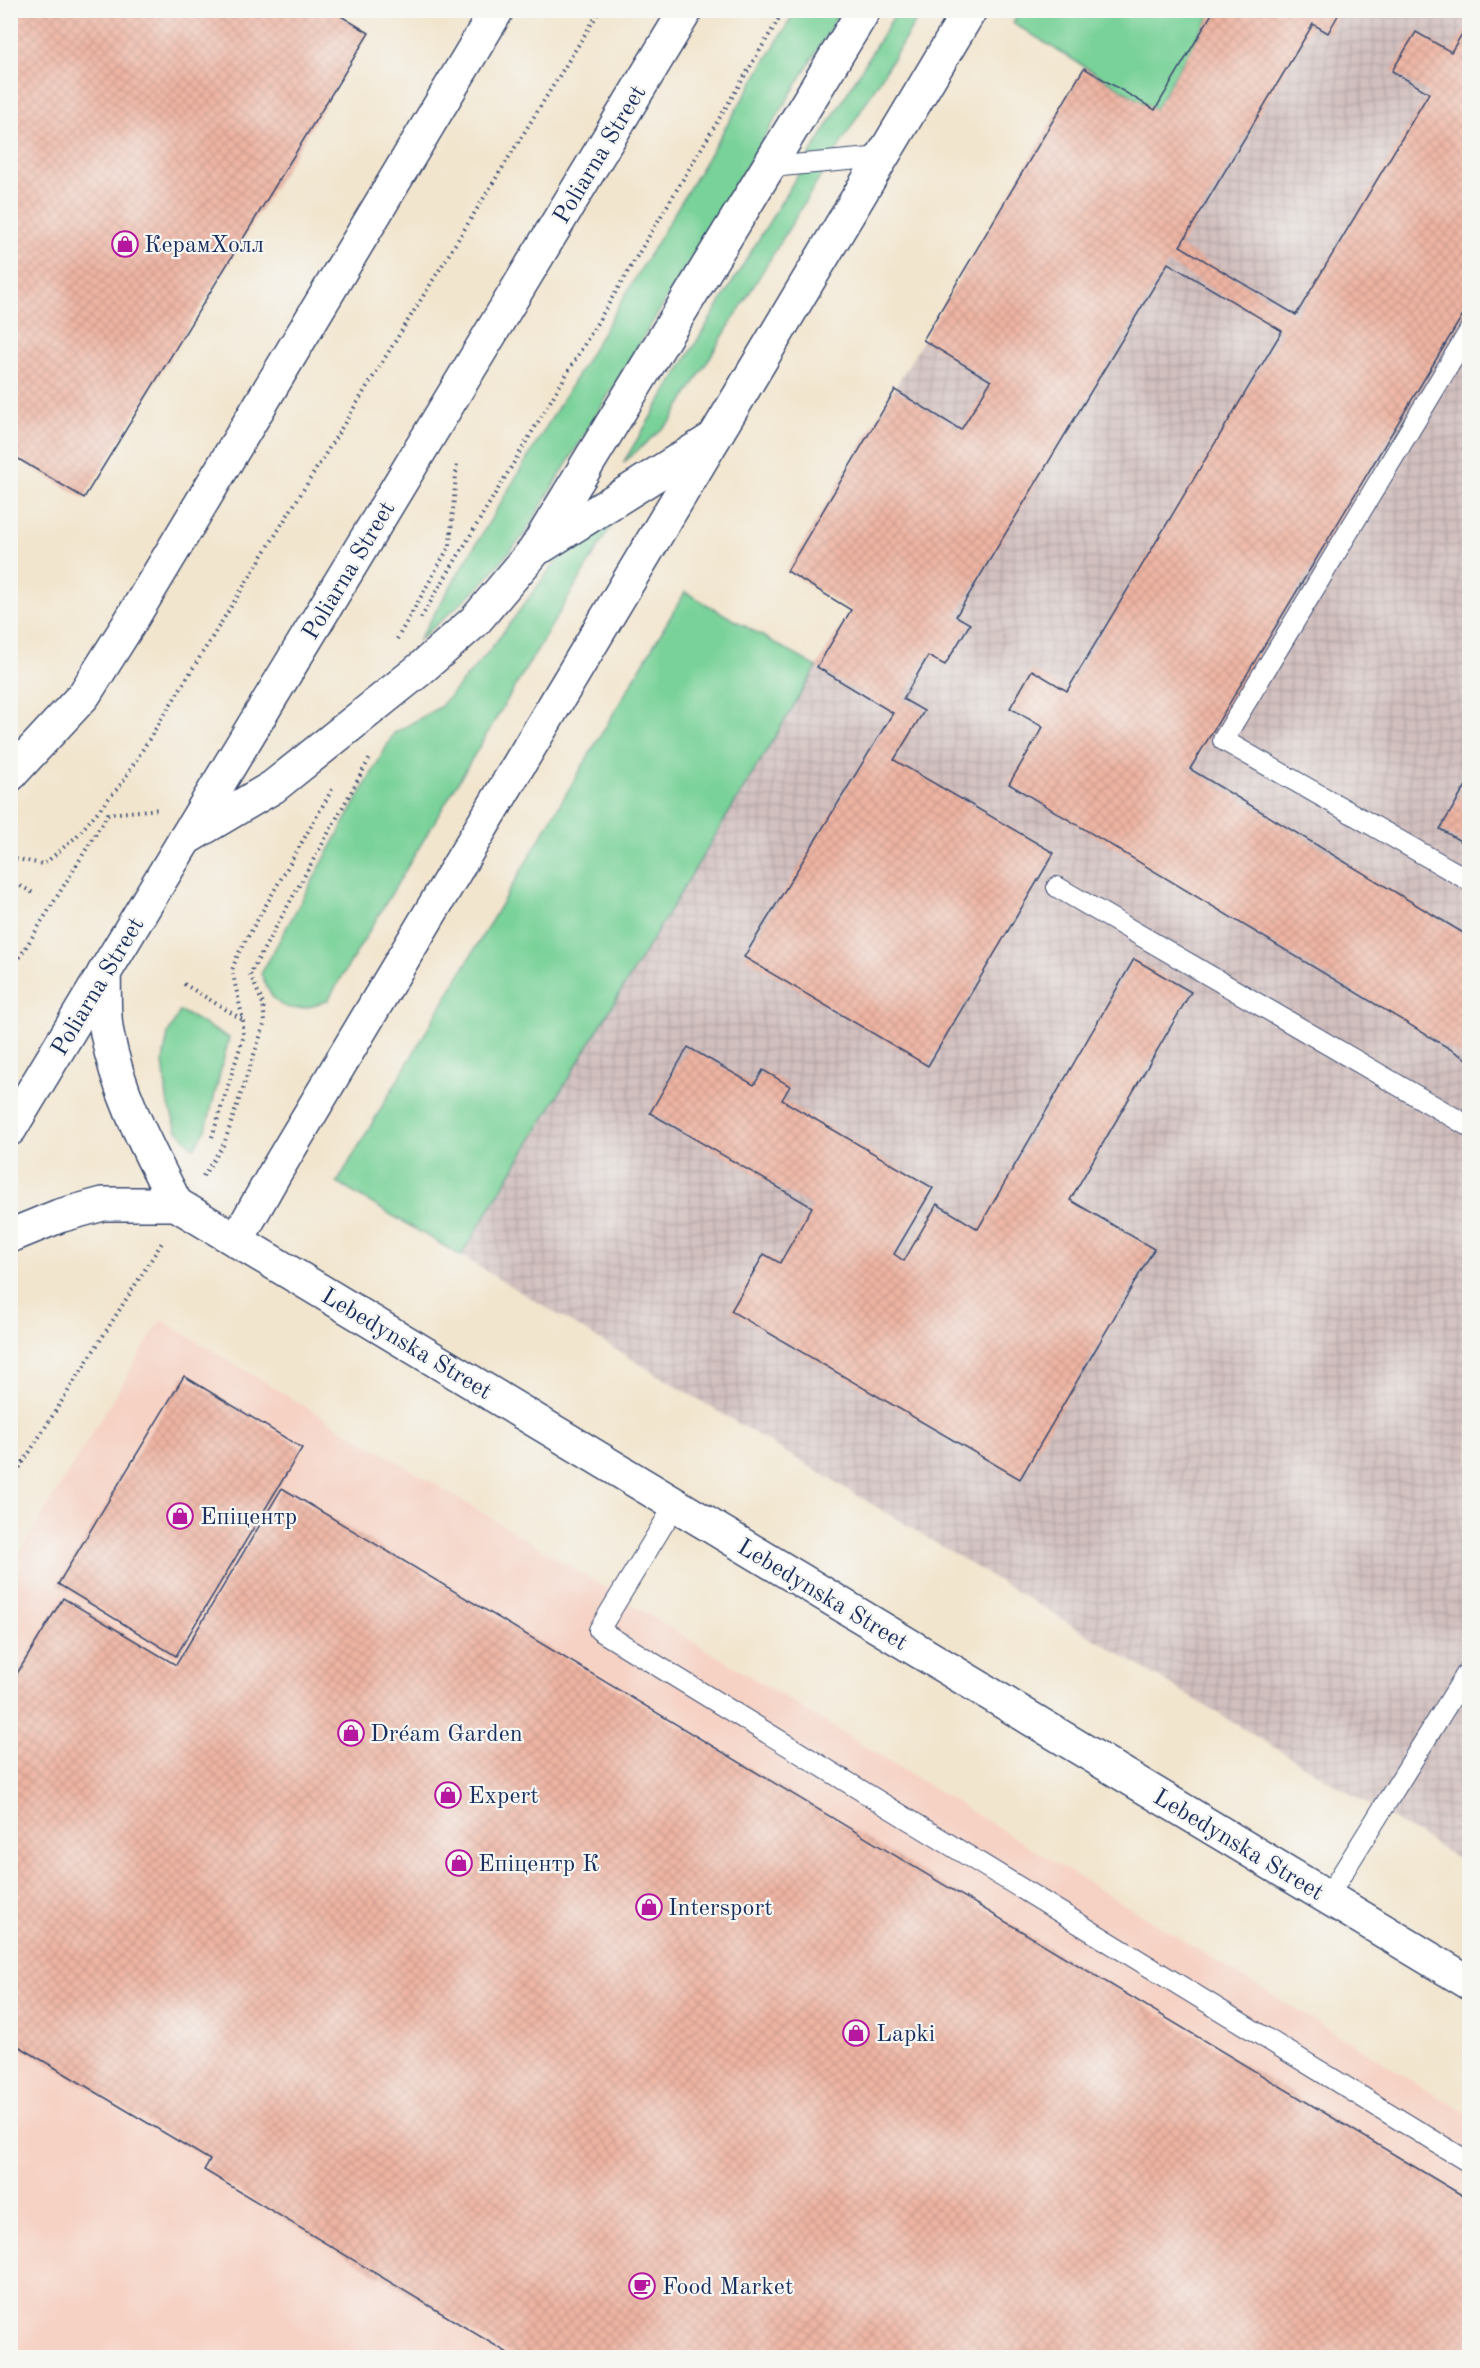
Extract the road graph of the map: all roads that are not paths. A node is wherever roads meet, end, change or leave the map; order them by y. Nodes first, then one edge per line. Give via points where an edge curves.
1 (497, 10) edge
2 (686, 10) edge
3 (864, 10) edge
4 (970, 10) edge
5 (882, 157) junction
6 (770, 167) junction
7 (1470, 330) edge
8 (718, 435) junction
9 (535, 550) junction
10 (10, 775) edge
11 (185, 839) junction
12 (1470, 881) edge
13 (1057, 887) dead end
14 (104, 973) junction
15 (1470, 1127) edge
16 (10, 1129) edge
17 (179, 1206) junction
18 (10, 1236) edge
19 (237, 1240) junction
20 (675, 1505) junction
21 (1470, 1668) edge
22 (1328, 1898) junction
23 (1470, 1983) edge
24 (1470, 2163) edge

1 - 10 street via 127,627 84,694
2 - 11 street, Poliarna Street
3 - 6 street
4 - 5 street
5 - 6 lane
5 - 8 street
6 - 9 street
7 - 12 lane via 1223,740
8 - 9 street
8 - 19 street
9 - 11 street via 476,621 374,707 273,787
11 - 14 street, Poliarna Street
13 - 15 lane
14 - 16 street, Poliarna Street
14 - 17 street via 106,1032 118,1080 141,1135
17 - 18 street via 103,1204
17 - 19 street, Lebedynska Street
19 - 20 street, Lebedynska Street
20 - 22 street, Lebedynska Street
20 - 24 lane via 599,1630
21 - 22 lane
22 - 23 street, Lebedynska Street

